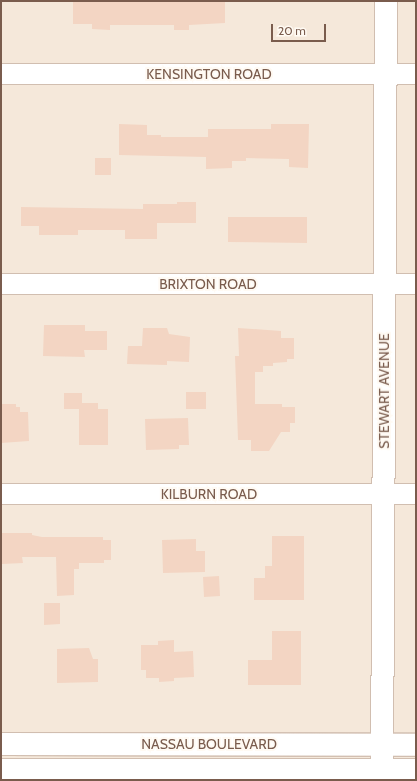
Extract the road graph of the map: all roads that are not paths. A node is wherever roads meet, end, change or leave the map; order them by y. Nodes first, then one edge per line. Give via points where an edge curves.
1 (386, 1) edge
2 (1, 74) edge
3 (385, 74) junction
4 (416, 74) edge
5 (1, 284) edge
6 (384, 284) junction
7 (416, 284) edge
8 (1, 494) edge
9 (383, 494) junction
10 (416, 494) edge
11 (1, 744) edge
12 (382, 745) junction
13 (416, 745) edge
14 (1, 770) edge
15 (416, 770) edge
16 (382, 775) edge

1 - 3 main road, STEWART AVENUE
2 - 3 street, KENSINGTON ROAD
3 - 4 street, KENSINGTON ROAD
3 - 6 main road, STEWART AVENUE
5 - 6 street, BRIXTON ROAD
6 - 7 street, BRIXTON ROAD
6 - 9 main road, STEWART AVENUE
8 - 9 street, KILBURN ROAD
9 - 10 street, KILBURN ROAD
9 - 12 main road, STEWART AVENUE
11 - 12 main road, NASSAU BOULEVARD
12 - 13 main road, NASSAU BOULEVARD
12 - 16 main road, STEWART AVENUE
14 - 16 main road, NASSAU BOULEVARD
15 - 16 main road, NASSAU BOULEVARD

